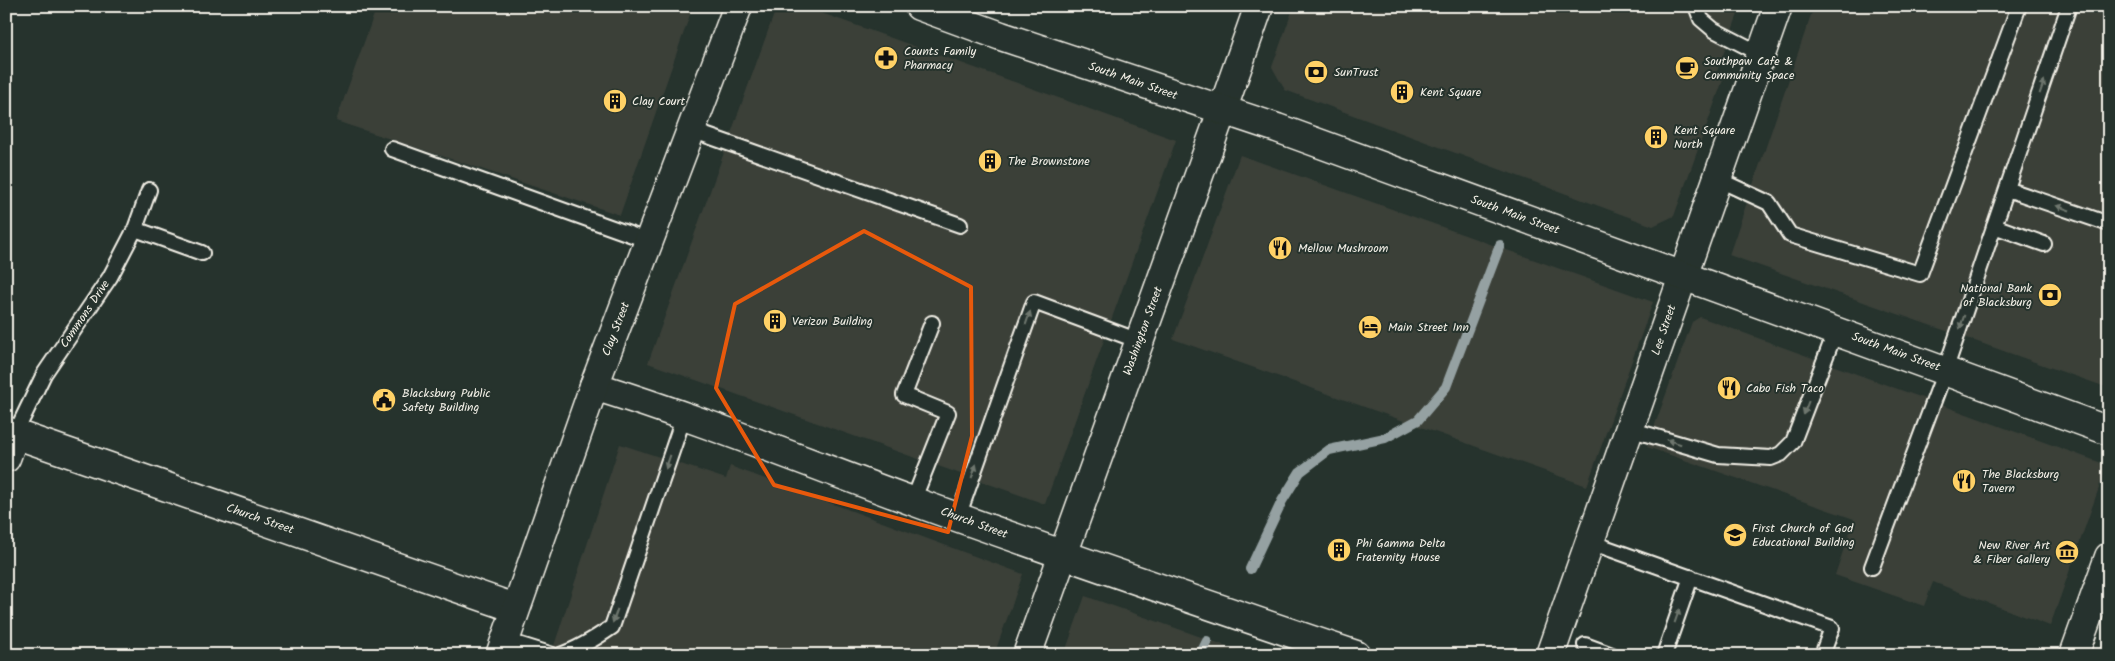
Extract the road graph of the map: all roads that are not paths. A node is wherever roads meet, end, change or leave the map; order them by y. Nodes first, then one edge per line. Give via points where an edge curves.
1 (738, 6) edge
2 (919, 6) edge
3 (1259, 6) edge
4 (1696, 6) edge
5 (1778, 6) edge
6 (2019, 6) edge
7 (2069, 6) edge
8 (1761, 54) junction
9 (1222, 110) junction
10 (691, 130) junction
11 (392, 149) dead end
12 (1717, 179) junction
13 (2007, 189) junction
14 (148, 190) dead end
15 (960, 224) dead end
16 (2109, 224) edge
17 (1994, 226) junction
18 (134, 229) junction
19 (649, 241) junction
20 (2044, 244) dead end
21 (202, 254) dead end
22 (1684, 275) junction
23 (932, 323) dead end
24 (1836, 330) junction
25 (1139, 341) junction
26 (1945, 370) junction
27 (594, 386) junction
28 (684, 416) junction
29 (1629, 429) junction
30 (2109, 430) edge
31 (9, 441) edge
32 (913, 501) junction
33 (958, 517) junction
34 (1590, 542) junction
35 (1062, 554) junction
36 (2109, 557) edge
37 (1872, 567) dead end
38 (1691, 578) junction
39 (515, 608) junction
40 (1585, 645) dead end
41 (502, 647) edge
42 (1345, 653) edge
43 (552, 655) edge
44 (560, 655) edge
45 (1027, 655) edge
46 (1550, 655) edge
47 (1612, 655) edge
48 (1664, 655) edge
49 (1822, 655) edge
50 (2074, 655) edge

1 - 10 street, Clay Street
2 - 9 street, South Main Street
3 - 9 street, Washington Street
4 - 8 lane via 1701,19 1714,30
5 - 8 street, Lee Street
6 - 12 lane via 1920,274 1790,235 1769,203
13 -> 7 lane
8 - 12 street, Lee Street
9 - 22 street, South Main Street
9 - 25 street, Washington Street
10 - 15 lane
10 - 19 street, Clay Street
11 - 19 lane
12 - 22 street, Lee Street
16 -> 13 lane
13 - 17 lane
14 - 18 lane, Commons Drive
17 - 20 lane
17 -> 26 lane
18 - 21 lane
18 - 31 lane, Commons Drive via 110,277 44,374
19 - 27 street, Clay Street
22 - 24 street, South Main Street
22 - 29 street, Lee Street
23 - 32 lane via 904,396 948,413
24 - 26 street, South Main Street
24 -> 29 lane via 1793,442 1781,454 1771,458 1718,455
33 -> 25 lane via 1034,302
25 - 35 street, Washington Street
26 - 30 street, South Main Street
26 - 37 lane
27 - 28 street, Church Street
27 - 39 street, Clay Street
28 - 32 street, Church Street
28 -> 44 lane via 612,627
29 - 34 street, Lee Street
31 - 39 street, Church Street
32 - 33 street, Church Street
33 - 35 street, Church Street
34 - 38 lane
34 - 46 street, Lee Street
35 - 42 street, Church Street
35 - 45 street, Washington Street
36 - 50 street
48 -> 38 lane
38 - 49 lane via 1832,628
39 - 41 street, Clay Street
40 - 47 lane
41 - 43 lane

